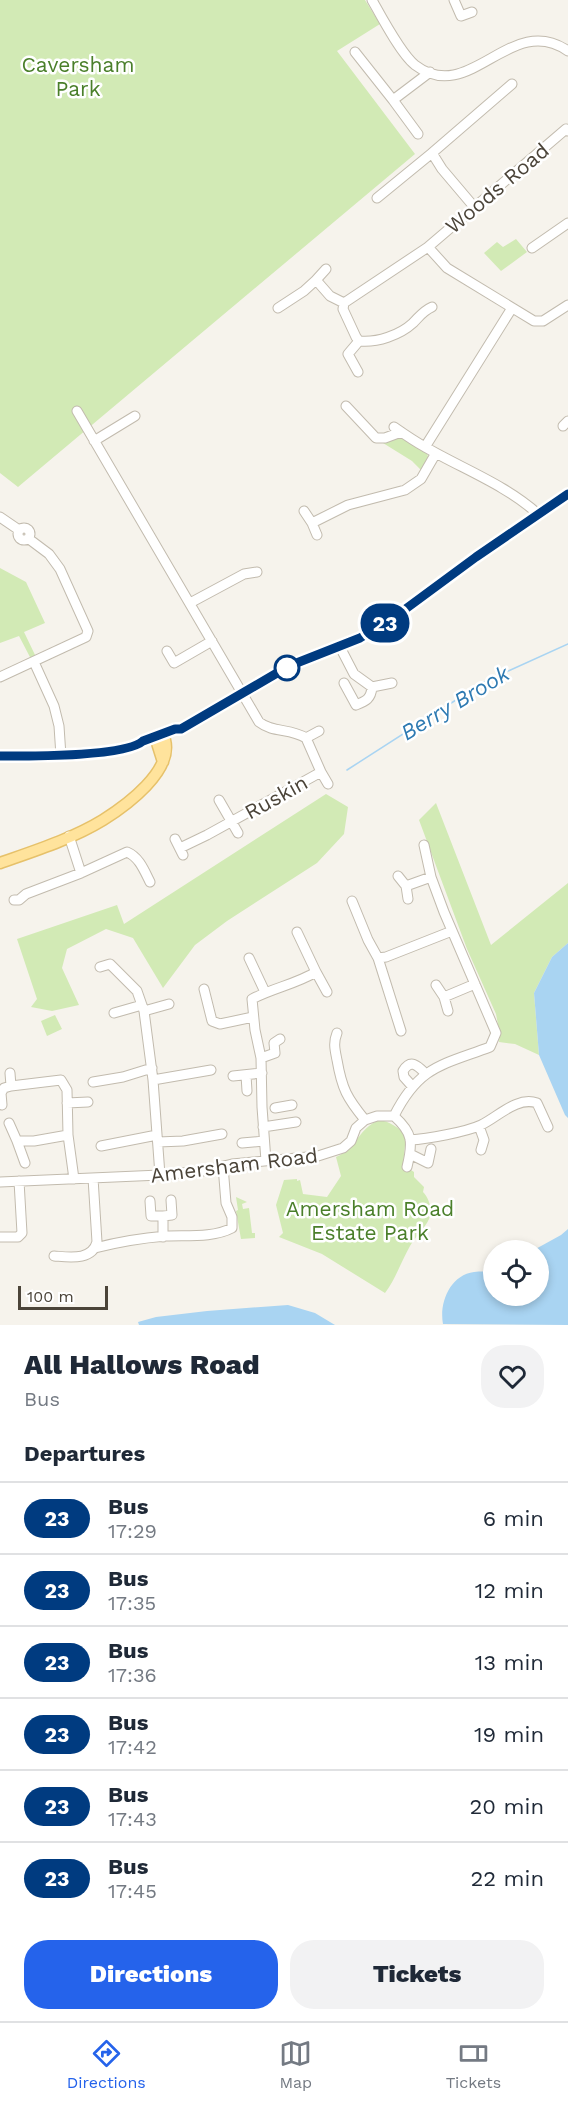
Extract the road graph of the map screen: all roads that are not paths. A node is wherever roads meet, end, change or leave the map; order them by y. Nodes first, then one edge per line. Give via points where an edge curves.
1 (372, 0) edge
2 (454, 0) edge
3 (472, 12) dead end
4 (568, 51) edge
5 (355, 52) dead end
6 (430, 72) junction
7 (512, 84) dead end
8 (393, 100) junction
9 (566, 128) edge
10 (418, 134) dead end
11 (432, 153) junction
12 (377, 198) dead end
13 (475, 207) junction
14 (568, 223) edge
15 (539, 246) dead end
16 (428, 247) junction
17 (326, 268) dead end
18 (316, 280) junction
19 (344, 303) junction
20 (568, 305) edge
21 (425, 307) dead end
22 (278, 308) dead end
23 (512, 308) junction
24 (359, 341) junction
25 (358, 372) dead end
26 (346, 406) dead end
27 (76, 411) dead end
28 (135, 416) dead end
29 (94, 441) junction
30 (425, 447) junction
31 (436, 453) junction
32 (568, 494) edge
33 (304, 511) dead end
34 (538, 514) junction
35 (0, 517) edge
36 (312, 523) junction
37 (317, 535) dead end
38 (257, 572) dead end
39 (190, 603) junction
40 (212, 641) junction
41 (340, 647) junction
42 (167, 651) dead end
43 (34, 662) junction
44 (0, 677) edge
45 (344, 683) dead end
46 (392, 683) dead end
47 (372, 687) junction
48 (242, 692) junction
49 (319, 731) dead end
50 (306, 738) junction
51 (160, 740) junction
52 (0, 756) edge
53 (61, 756) junction
54 (321, 772) junction
55 (328, 784) dead end
56 (219, 800) dead end
57 (231, 822) junction
58 (238, 833) dead end
59 (69, 836) junction
60 (424, 844) dead end
61 (179, 847) dead end
62 (0, 863) edge
63 (81, 873) junction
64 (398, 876) dead end
65 (431, 877) junction
66 (150, 882) dead end
67 (406, 886) junction
68 (408, 898) dead end
69 (14, 900) dead end
70 (352, 901) dead end
71 (452, 931) junction
72 (297, 932) dead end
73 (249, 958) dead end
74 (378, 958) junction
75 (107, 962) dead end
76 (316, 972) junction
77 (475, 984) junction
78 (436, 985) dead end
79 (204, 989) dead end
80 (265, 992) junction
81 (327, 992) dead end
82 (444, 997) junction
83 (169, 1004) dead end
84 (143, 1008) junction
85 (448, 1011) dead end
86 (114, 1013) dead end
87 (254, 1017) junction
88 (401, 1031) dead end
89 (325, 1036) dead end
90 (280, 1039) dead end
91 (261, 1058) junction
92 (152, 1068) junction
93 (211, 1070) dead end
94 (10, 1073) dead end
95 (262, 1074) junction
96 (426, 1074) junction
97 (246, 1075) junction
98 (233, 1076) dead end
99 (153, 1080) junction
100 (93, 1082) dead end
101 (11, 1086) junction
102 (412, 1086) junction
103 (247, 1091) dead end
104 (88, 1102) dead end
105 (66, 1103) junction
106 (2, 1105) dead end
107 (283, 1107) dead end
108 (394, 1116) junction
109 (365, 1120) junction
110 (285, 1122) junction
111 (296, 1122) dead end
112 (9, 1123) dead end
113 (479, 1126) junction
114 (263, 1127) junction
115 (548, 1127) dead end
116 (222, 1134) dead end
117 (68, 1135) junction
118 (158, 1139) junction
119 (410, 1140) junction
120 (17, 1141) junction
121 (264, 1141) junction
122 (243, 1143) dead end
123 (100, 1146) dead end
124 (494, 1146) dead end
125 (431, 1149) dead end
126 (410, 1154) junction
127 (267, 1161) junction
128 (25, 1163) dead end
129 (428, 1163) junction
130 (223, 1166) junction
131 (407, 1167) dead end
132 (424, 1174) dead end
133 (159, 1175) junction
134 (93, 1178) junction
135 (74, 1179) junction
136 (19, 1181) junction
137 (0, 1182) edge
138 (171, 1200) dead end
139 (150, 1201) dead end
140 (163, 1216) junction
141 (0, 1237) edge
142 (163, 1237) junction
143 (95, 1248) junction
144 (54, 1256) dead end

1 - 6 street via 414,65
2 - 3 street via 459,17
4 - 6 street via 548,42 521,42 466,72
5 - 8 street
6 - 8 street
7 - 11 street via 489,109
8 - 10 street
9 - 13 street, Woods Road
11 - 12 street
11 - 13 street
13 - 16 street, Woods Road
14 - 15 street
16 - 19 street, Woods Road
16 - 23 street, Woods Road via 447,268
17 - 18 street
18 - 19 street via 330,297
18 - 22 street
19 - 24 street via 343,309
20 - 23 street, Woods Road via 539,322
21 - 24 street via 412,324 387,338
23 - 30 street
24 - 25 street via 344,352
26 - 30 street via 376,438 385,438 398,429
27 - 29 street
28 - 29 street
29 - 39 street
30 - 31 street
31 - 34 street
31 - 36 street via 421,479 405,490 348,505
32 - 34 main road
33 - 36 street
34 - 41 main road via 396,616
35 - 43 street via 19,530 27,529 29,538 49,554 60,569 87,631 86,637
36 - 37 street
38 - 39 street via 242,570
39 - 40 street
40 - 42 street via 174,663
40 - 48 street
41 - 47 street via 354,674
41 - 48 main road via 289,666
43 - 44 street
43 - 53 street via 54,706
45 - 47 street via 356,705 367,700
46 - 47 street
48 - 50 street via 259,722 267,728 289,730
48 - 51 main road
49 - 50 street
50 - 54 street, Ruskin
51 - 53 main road via 145,747
51 - 59 main road via 163,762 155,776 134,798 103,820
52 - 53 main road
54 - 55 street, Ruskin
54 - 57 street, Ruskin
56 - 57 street, Ruskin
57 - 58 street, Ruskin
57 - 61 street
59 - 62 main road
59 - 63 street
60 - 65 street
63 - 66 street via 127,852 139,861
63 - 69 street
64 - 67 street
65 - 67 street
65 - 71 street
67 - 68 street
70 - 74 street
71 - 74 street
71 - 77 street
72 - 76 street
73 - 80 street
74 - 88 street
75 - 84 street via 137,991
76 - 80 street
76 - 81 street
77 - 82 street
77 - 96 street via 496,1033 495,1040 490,1047 432,1068
78 - 82 street
79 - 87 street via 212,1021 220,1024
80 - 87 street via 252,999
82 - 85 street
83 - 84 street
84 - 86 street
84 - 92 street
87 - 91 street
89 - 109 street via 335,1037 343,1088
90 - 91 street via 274,1043 280,1055
91 - 95 street
92 - 99 street
92 - 100 street
93 - 99 street
94 - 101 street
95 - 97 street
95 - 114 street
96 - 102 street
96 - 102 street via 416,1064 406,1066 404,1077
97 - 98 street
97 - 103 street
99 - 118 street
101 - 105 street via 61,1080 67,1090
101 - 106 street via 4,1088
102 - 108 street
104 - 105 street
105 - 117 street
107 - 110 street
108 - 109 street
108 - 119 street via 406,1127
109 - 127 street, Amersham Road via 343,1148 318,1156
110 - 111 street
110 - 114 street
112 - 120 street
113 - 115 street via 529,1100 537,1103
113 - 119 street
113 - 124 street via 482,1145
114 - 121 street
116 - 118 street via 190,1140
117 - 120 street
117 - 135 street
118 - 123 street
118 - 133 street
119 - 126 street
120 - 128 street
121 - 122 street
121 - 127 street
125 - 129 street
126 - 129 street
126 - 131 street
127 - 130 street, Amersham Road
129 - 132 street
130 - 133 street, Amersham Road via 203,1172
130 - 142 street via 232,1228 215,1234
133 - 134 street, Amersham Road
134 - 135 street, Amersham Road
134 - 143 street
135 - 136 street, Amersham Road
136 - 137 street, Amersham Road
136 - 141 street via 22,1233 18,1237
138 - 140 street via 172,1215
139 - 140 street via 151,1216
140 - 142 street
142 - 143 street
143 - 144 street via 75,1257

